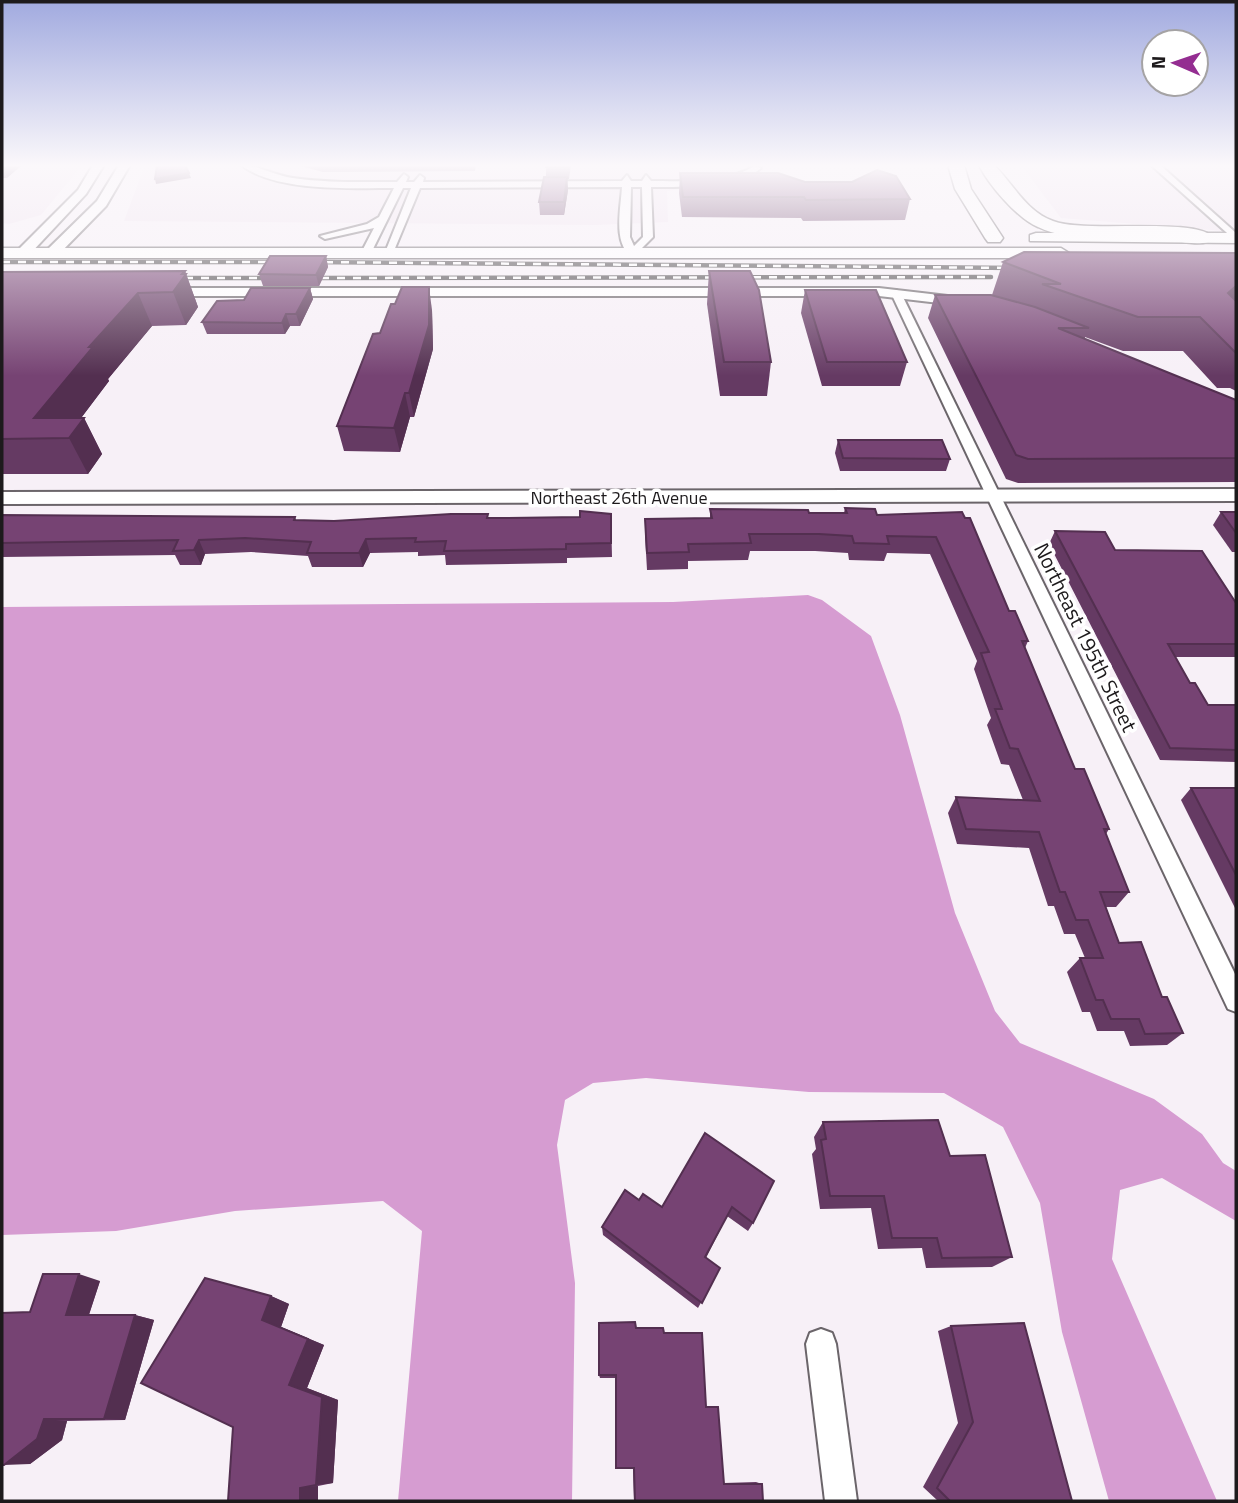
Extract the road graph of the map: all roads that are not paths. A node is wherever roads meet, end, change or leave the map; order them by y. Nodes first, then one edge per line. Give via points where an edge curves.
1 (329, 235) edge
2 (993, 235) edge
3 (1024, 235) edge
4 (1182, 235) edge
5 (15, 236) dead end
6 (42, 236) junction
7 (70, 236) junction
8 (97, 236) dead end
9 (137, 236) dead end
10 (325, 236) junction
11 (374, 236) junction
12 (396, 237) junction
13 (625, 237) junction
14 (648, 237) junction
15 (995, 238) junction
16 (1205, 238) junction
17 (1236, 238) edge
18 (1030, 246) junction
19 (53, 252) junction
20 (2, 253) edge
21 (23, 253) junction
22 (366, 253) junction
23 (388, 253) junction
24 (1093, 253) junction
25 (1236, 253) edge
26 (633, 254) junction
27 (1003, 254) junction
28 (145, 292) edge
29 (896, 293) junction
30 (979, 305) edge
31 (1236, 495) edge
32 (993, 496) junction
33 (2, 498) edge
34 (1236, 1001) edge
35 (821, 1344) dead end
36 (841, 1501) edge

1 - 10 street
2 - 15 highway
3 - 18 highway
4 - 16 highway
5 - 6 main road
6 - 7 main road
6 - 21 street
7 - 8 main road
7 - 19 street
9 - 10 main road
10 - 11 main road
11 - 12 main road
11 - 22 street
12 - 13 main road
12 - 23 street
13 - 14 main road
13 - 26 street
14 - 15 main road
14 - 26 street
15 - 18 main road
15 - 27 main road
16 - 17 main road
16 - 18 main road
17 - 24 main road via 1225,246 1131,247
18 - 24 main road
18 - 27 main road
19 - 21 main road
19 - 22 main road
20 - 21 main road
22 - 23 main road
23 - 26 main road
24 - 25 main road
26 - 27 main road
28 - 29 street
29 - 30 street
29 - 32 street, Northeast 195th Street
31 - 32 street, Northeast 26th Avenue
32 - 33 street, Northeast 26th Avenue
32 - 34 street, Northeast 195th Street
35 - 36 street

